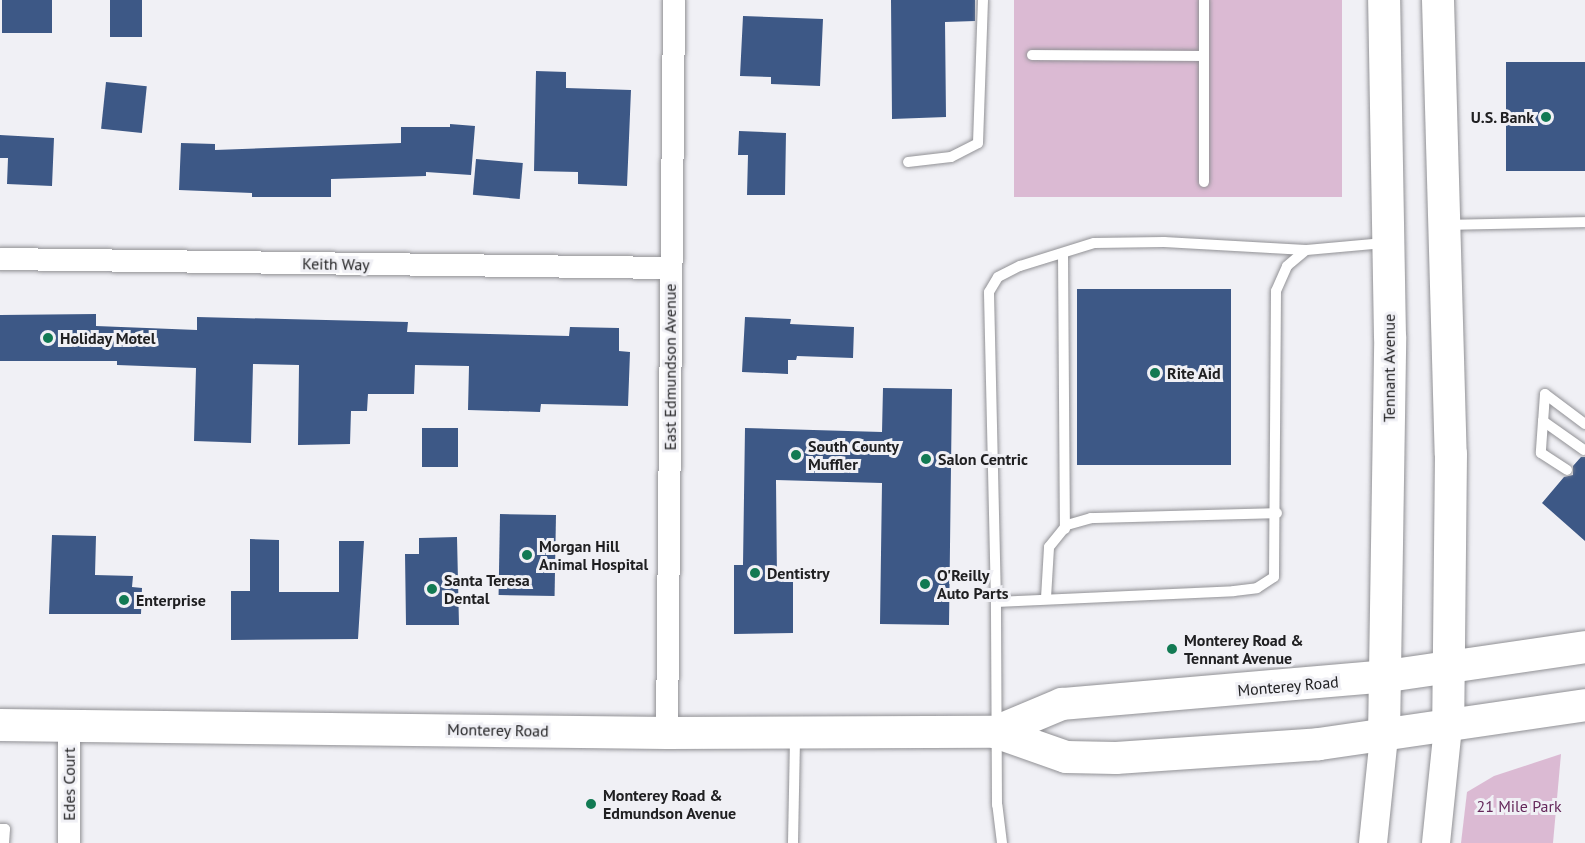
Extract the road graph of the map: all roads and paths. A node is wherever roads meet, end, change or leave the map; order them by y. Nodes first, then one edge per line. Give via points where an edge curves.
1 (674, 0) edge
2 (984, 0) edge
3 (1204, 0) edge
4 (1384, 0) edge
5 (1438, 0) edge
6 (1032, 55) dead end
7 (1204, 56) junction
8 (908, 162) dead end
9 (1204, 182) dead end
10 (1585, 222) edge
11 (1447, 225) junction
12 (1387, 243) junction
13 (1306, 250) junction
14 (1063, 255) junction
15 (0, 259) edge
16 (671, 268) junction
17 (1543, 421) junction
18 (1585, 424) edge
19 (1584, 450) edge
20 (1567, 470) dead end
21 (1277, 513) junction
22 (1065, 529) junction
23 (1046, 598) junction
24 (996, 602) junction
25 (1585, 648) edge
26 (1451, 668) junction
27 (1387, 676) junction
28 (1585, 705) edge
29 (0, 725) edge
30 (69, 725) junction
31 (1448, 728) junction
32 (995, 732) junction
33 (667, 733) junction
34 (795, 734) junction
35 (1384, 736) junction
36 (0, 829) edge
37 (4, 843) edge
38 (69, 843) edge
39 (793, 843) edge
40 (1002, 843) edge
41 (1373, 843) edge
42 (1436, 843) edge

1 - 16 street, East Edmundson Avenue
2 - 8 lane via 978,143 951,157
3 - 7 lane
4 - 12 main road, Tennant Avenue
5 - 11 main road
6 - 7 lane
7 - 9 lane
10 - 11 lane
11 - 26 main road
12 - 13 lane
12 - 27 main road, Tennant Avenue
13 - 14 lane via 1164,242 1094,243
13 - 21 lane via 1287,266 1276,291
14 - 22 lane
14 - 24 lane via 1020,266 998,277 989,292
15 - 16 street, Keith Way
16 - 33 street, East Edmundson Avenue
17 - 18 lane via 1545,394
17 - 19 lane
17 - 20 lane via 1541,453
21 - 22 lane via 1091,518
21 - 23 lane via 1274,577 1257,588
22 - 23 lane via 1050,547
23 - 24 lane
24 - 32 lane
25 - 26 main road, Monterey Road
26 - 27 main road, Monterey Road
26 - 31 main road
27 - 32 main road, Monterey Road via 1062,705
27 - 35 main road, Tennant Avenue
28 - 31 main road, Monterey Road
29 - 30 main road, Monterey Road
30 - 33 main road, Monterey Road
30 - 38 street, Edes Court
31 - 35 main road, Monterey Road
31 - 42 street
32 - 34 main road, Monterey Road
32 - 35 main road, Monterey Road via 1066,757 1116,758
32 - 40 lane
33 - 34 main road, Monterey Road
34 - 39 lane
35 - 41 street
36 - 37 lane via 5,829

